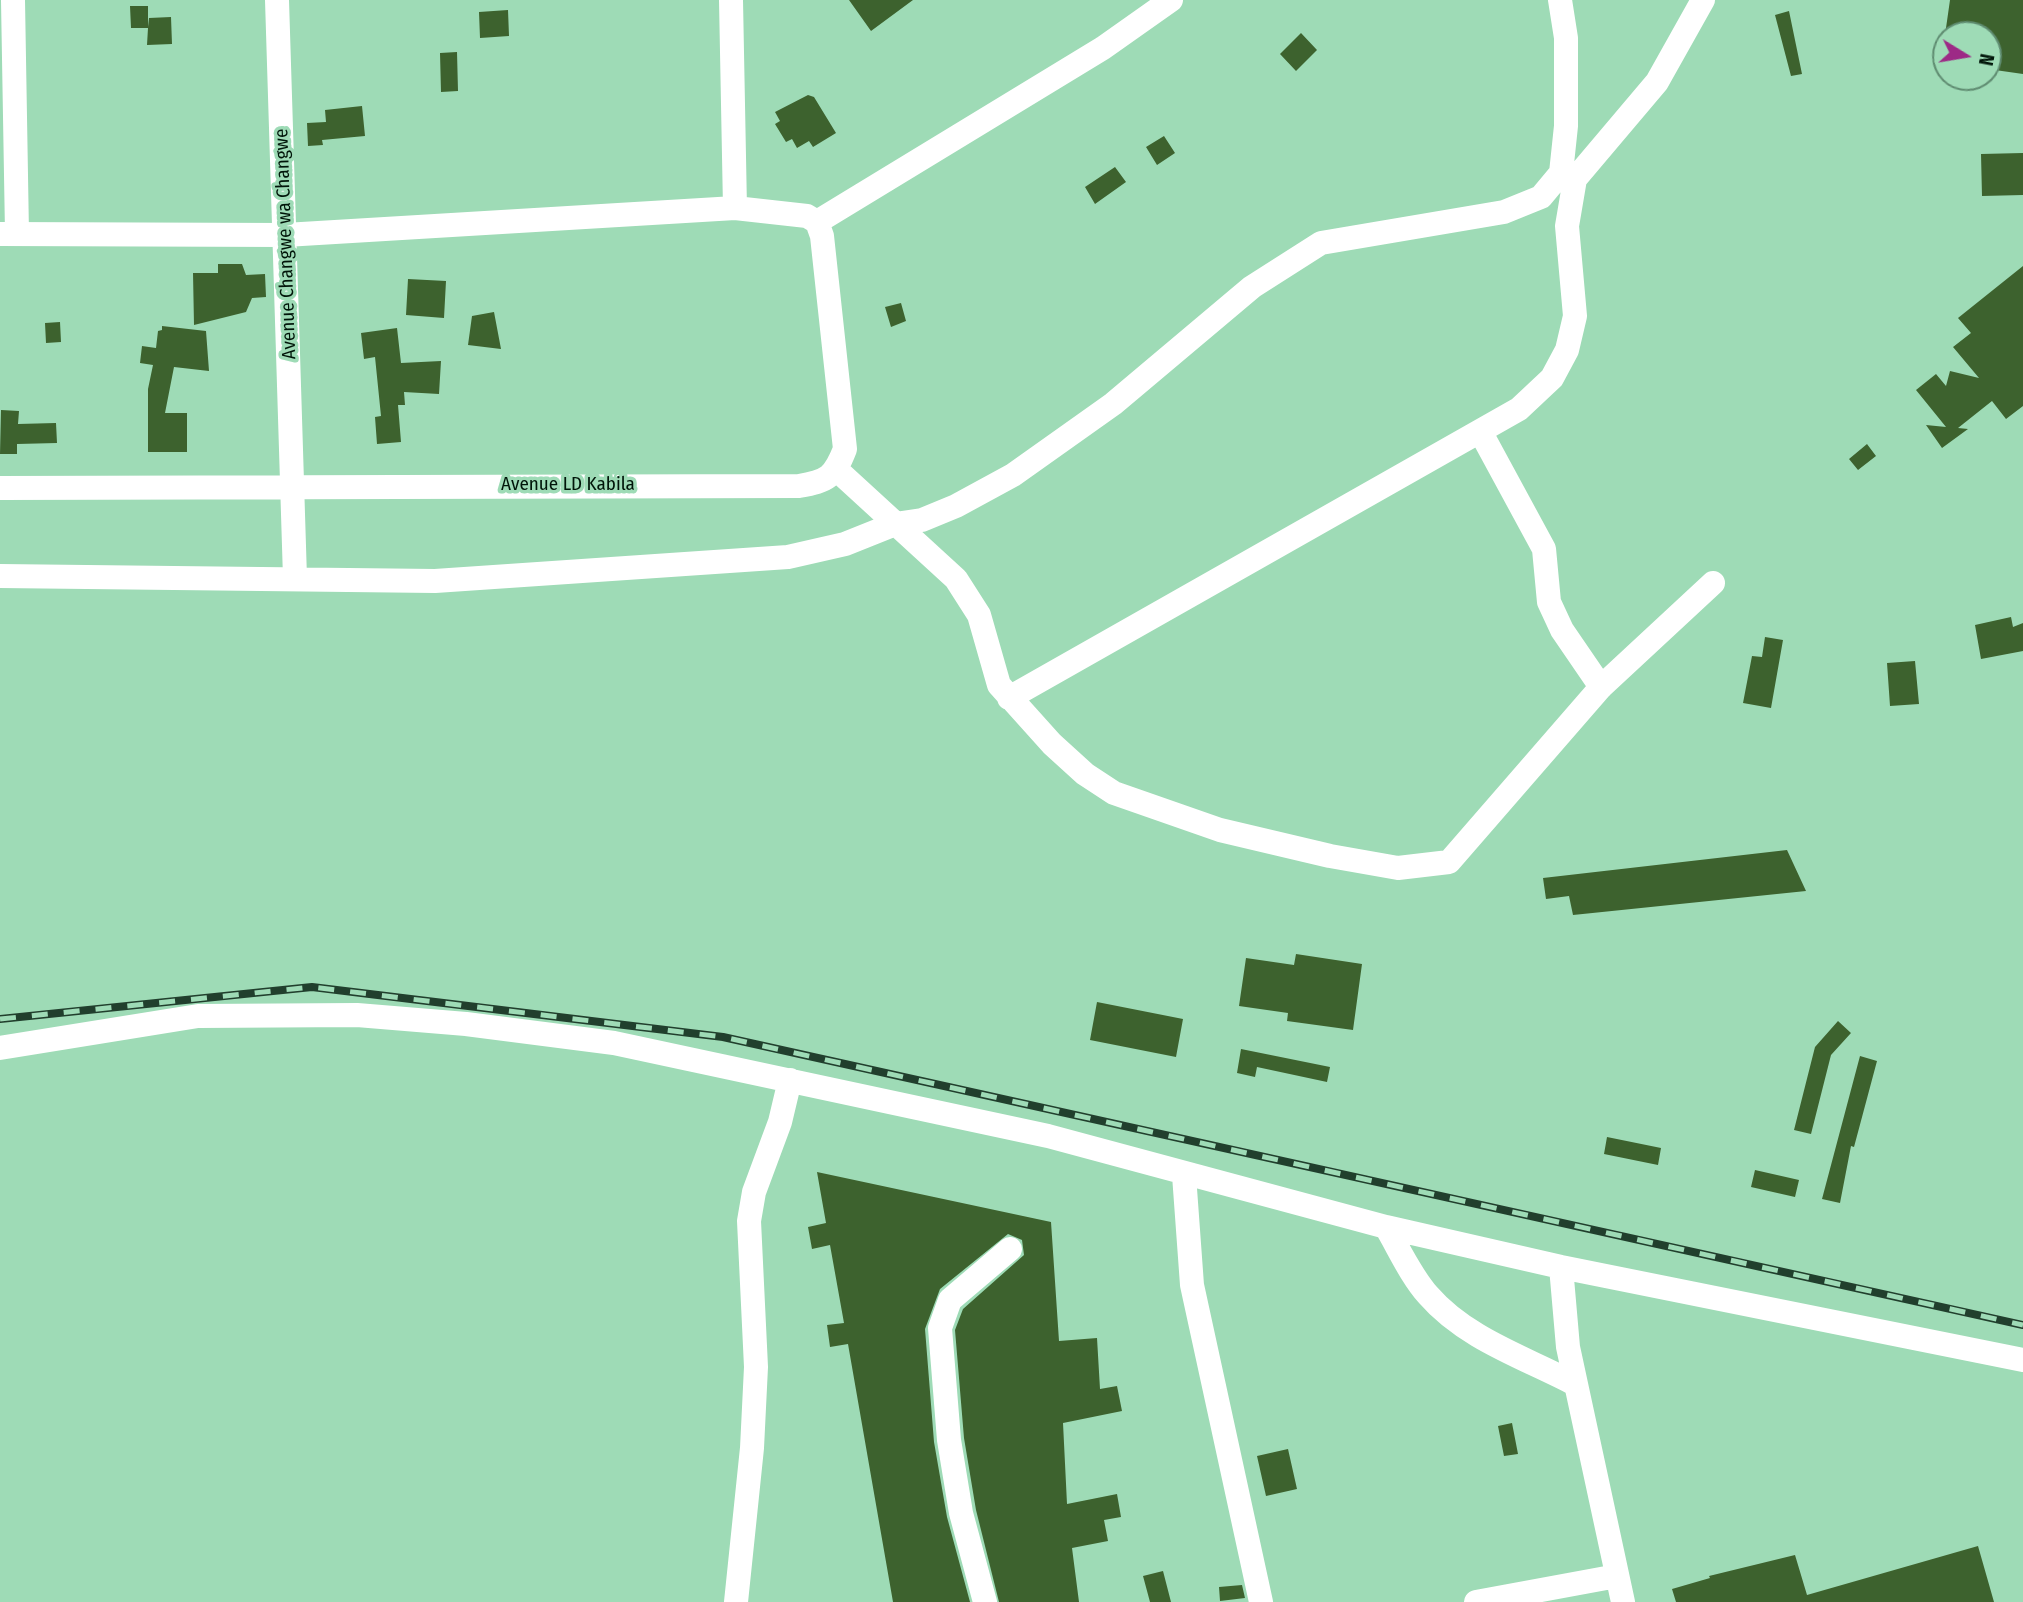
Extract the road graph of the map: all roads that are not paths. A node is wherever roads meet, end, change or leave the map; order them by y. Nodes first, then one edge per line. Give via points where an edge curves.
1 (13, 0) edge
2 (277, 0) edge
3 (731, 0) edge
4 (1171, 0) edge
5 (1560, 0) edge
6 (1703, 0) edge
7 (1568, 176) junction
8 (736, 208) junction
9 (817, 222) junction
10 (8, 234) edge
11 (285, 235) junction
12 (1480, 431) junction
13 (836, 470) junction
14 (0, 488) edge
15 (294, 489) junction
16 (895, 524) junction
17 (0, 576) edge
18 (295, 578) junction
19 (1713, 583) dead end
20 (1601, 687) junction
21 (1009, 698) junction
22 (0, 1048) edge
23 (790, 1080) junction
24 (1184, 1175) junction
25 (1386, 1227) junction
26 (1010, 1249) dead end
27 (1561, 1267) junction
28 (2023, 1360) edge
29 (1575, 1384) junction
30 (1617, 1576) junction
31 (736, 1602) edge
32 (985, 1602) edge
33 (1261, 1602) edge
34 (1476, 1602) edge
35 (1623, 1602) edge

1 - 10 street
2 - 11 street, Avenue Changwe wa Changwe
3 - 8 street
4 - 9 street via 1103,48
5 - 7 street via 1566,38
6 - 7 street via 1657,82
7 - 12 street via 1574,316 1567,350 1552,378 1519,409
7 - 16 street via 1541,197 1504,212 1321,243 1252,287 1113,404 1013,475 956,506 922,520
8 - 9 street via 797,213
8 - 11 street
9 - 13 street via 844,425 845,450
10 - 11 street
11 - 15 street, Avenue Changwe wa Changwe
12 - 20 street via 1544,548 1549,602 1562,631
12 - 21 street
13 - 15 street, Avenue LD Kabila via 822,482 799,486
13 - 16 street
14 - 15 street, Avenue LD Kabila
15 - 18 street
16 - 18 street via 845,544 788,557 435,581
16 - 21 street via 956,579 970,598 992,668
17 - 18 street
19 - 20 street
20 - 21 street via 1449,862 1398,868 1220,830 1114,793 1085,774
22 - 23 street via 198,1016 357,1015 614,1043
23 - 24 street via 1048,1136
23 - 31 street via 749,1221 756,1367
24 - 25 street
24 - 33 street via 1192,1285
25 - 27 street
25 - 29 street via 1428,1295 1456,1321
26 - 32 street via 950,1300 940,1328 953,1465
27 - 28 street
27 - 29 street
29 - 30 street
30 - 34 street
30 - 35 street

